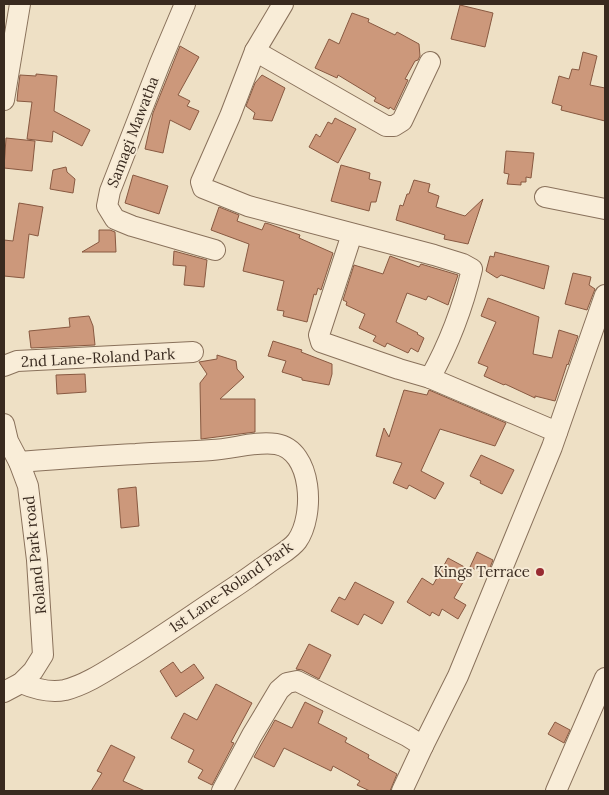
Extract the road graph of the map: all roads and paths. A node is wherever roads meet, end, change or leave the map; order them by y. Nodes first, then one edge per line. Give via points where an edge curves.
1 (20, 4) edge
2 (185, 4) edge
3 (283, 4) edge
4 (255, 51) junction
5 (430, 62) dead end
6 (4, 100) edge
7 (545, 197) dead end
8 (605, 209) edge
9 (352, 234) junction
10 (215, 250) dead end
11 (605, 295) edge
12 (193, 352) dead end
13 (4, 366) edge
14 (430, 378) junction
15 (4, 424) edge
16 (557, 432) junction
17 (19, 462) junction
18 (605, 678) edge
19 (12, 688) edge
20 (423, 746) junction
21 (222, 791) edge
22 (402, 791) edge
23 (556, 791) edge

1 - 6 street
2 - 10 street, Samagi Mawatha via 110,191 107,206 115,219 123,223
3 - 4 street
4 - 5 street via 386,126 402,121
4 - 9 street via 201,182 203,188 248,206
7 - 8 street
9 - 14 street via 319,335 321,342
9 - 14 street via 434,255 472,269 455,325
11 - 16 street
12 - 13 street, 2nd Lane-Roland Park via 17,361
14 - 16 street
15 - 17 street, Roland Park road via 8,441
16 - 20 street via 458,676
17 - 19 street, Roland Park road via 28,486 38,560 43,655 38,665
17 - 19 street, 1st Lane-Roland Park via 276,444 288,448 299,460 307,478 307,504 303,531 297,542 150,644 84,683 65,690
18 - 23 street
20 - 21 street via 297,681 287,682 252,735
20 - 22 street

